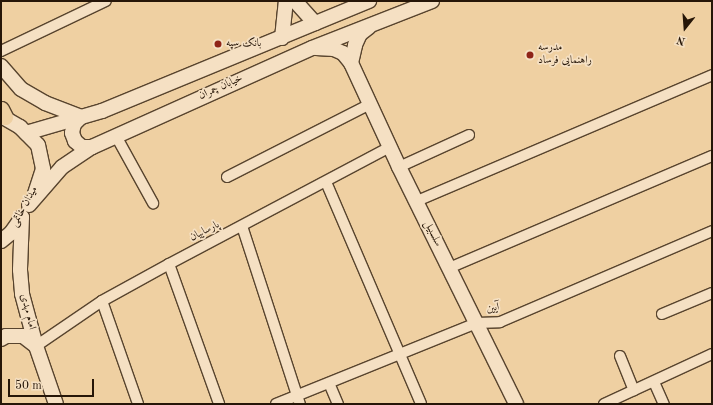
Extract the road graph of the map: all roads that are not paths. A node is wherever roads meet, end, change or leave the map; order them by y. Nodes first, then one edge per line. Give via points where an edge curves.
1 (106, 1) edge
2 (286, 1) edge
3 (295, 1) edge
4 (432, 1) edge
5 (363, 2) edge
6 (315, 23) junction
7 (373, 24) junction
8 (282, 38) junction
9 (312, 48) junction
10 (1, 51) edge
11 (351, 63) junction
12 (1, 66) edge
13 (712, 75) edge
14 (370, 104) junction
15 (2, 114) edge
16 (81, 117) junction
17 (26, 133) junction
18 (470, 135) dead end
19 (116, 136) junction
20 (92, 147) junction
21 (390, 147) junction
22 (712, 156) edge
23 (399, 167) junction
24 (227, 177) dead end
25 (326, 182) junction
26 (417, 201) junction
27 (152, 203) dead end
28 (26, 211) junction
29 (242, 226) junction
30 (712, 231) edge
31 (1, 241) edge
32 (168, 264) junction
33 (449, 268) junction
34 (712, 293) edge
35 (102, 301) junction
36 (662, 314) dead end
37 (476, 323) junction
38 (1, 339) edge
39 (36, 346) junction
40 (400, 354) junction
41 (712, 354) edge
42 (620, 356) dead end
43 (654, 382) junction
44 (329, 383) junction
45 (634, 390) junction
46 (298, 400) edge
47 (56, 404) edge
48 (138, 404) edge
49 (219, 404) edge
50 (276, 404) edge
51 (338, 404) edge
52 (421, 404) edge
53 (516, 404) edge
54 (604, 404) edge
55 (664, 404) edge

1 - 10 street
2 - 8 main road
3 - 6 main road
4 - 7 main road, خیابان چمران
5 - 6 main road
6 - 8 main road
7 - 9 main road, خیابان چمران
7 - 11 main road via 360,34 354,46
8 - 16 main road via 102,111
9 - 11 main road, سلسبیل via 334,49 343,53
9 - 19 main road, خیابان چمران
11 - 14 main road, سلسبیل
12 - 16 main road via 21,89 45,103
13 - 26 street
14 - 21 main road, سلسبیل
14 - 24 street
15 - 17 main road, میدان خاتمی
16 - 17 main road
16 - 20 main road via 74,124 72,133 75,141 82,147
17 - 28 main road, میدان خاتمی via 38,145 43,169 36,193
18 - 23 street
19 - 20 main road, خیابان چمران
19 - 27 street
20 - 28 main road, خیابان چمران via 62,167
21 - 23 main road, سلسبیل
21 - 25 street, پارساییان
22 - 33 street
23 - 26 main road, سلسبیل
25 - 29 street, پارساییان
25 - 40 street
26 - 33 main road, سلسبیل
28 - 31 main road, میدان خاتمی via 11,233
28 - 39 main road, امام مهدی via 20,270 22,294
29 - 32 street, پارساییان
29 - 46 street
30 - 37 street, آیین via 500,322
32 - 35 street, پارساییان
32 - 49 street
33 - 37 main road, سلسبیل
34 - 36 street
35 - 39 street, پارساییان
35 - 48 street
37 - 40 street, آیین
37 - 53 main road, سلسبیل
38 - 39 main road via 6,336 22,336
39 - 47 main road, امام مهدی
40 - 44 street, آیین
40 - 52 street
41 - 43 street
42 - 45 street
43 - 45 street
43 - 55 street
44 - 46 street, آیین
44 - 51 street
45 - 54 street
46 - 50 street, آیین

